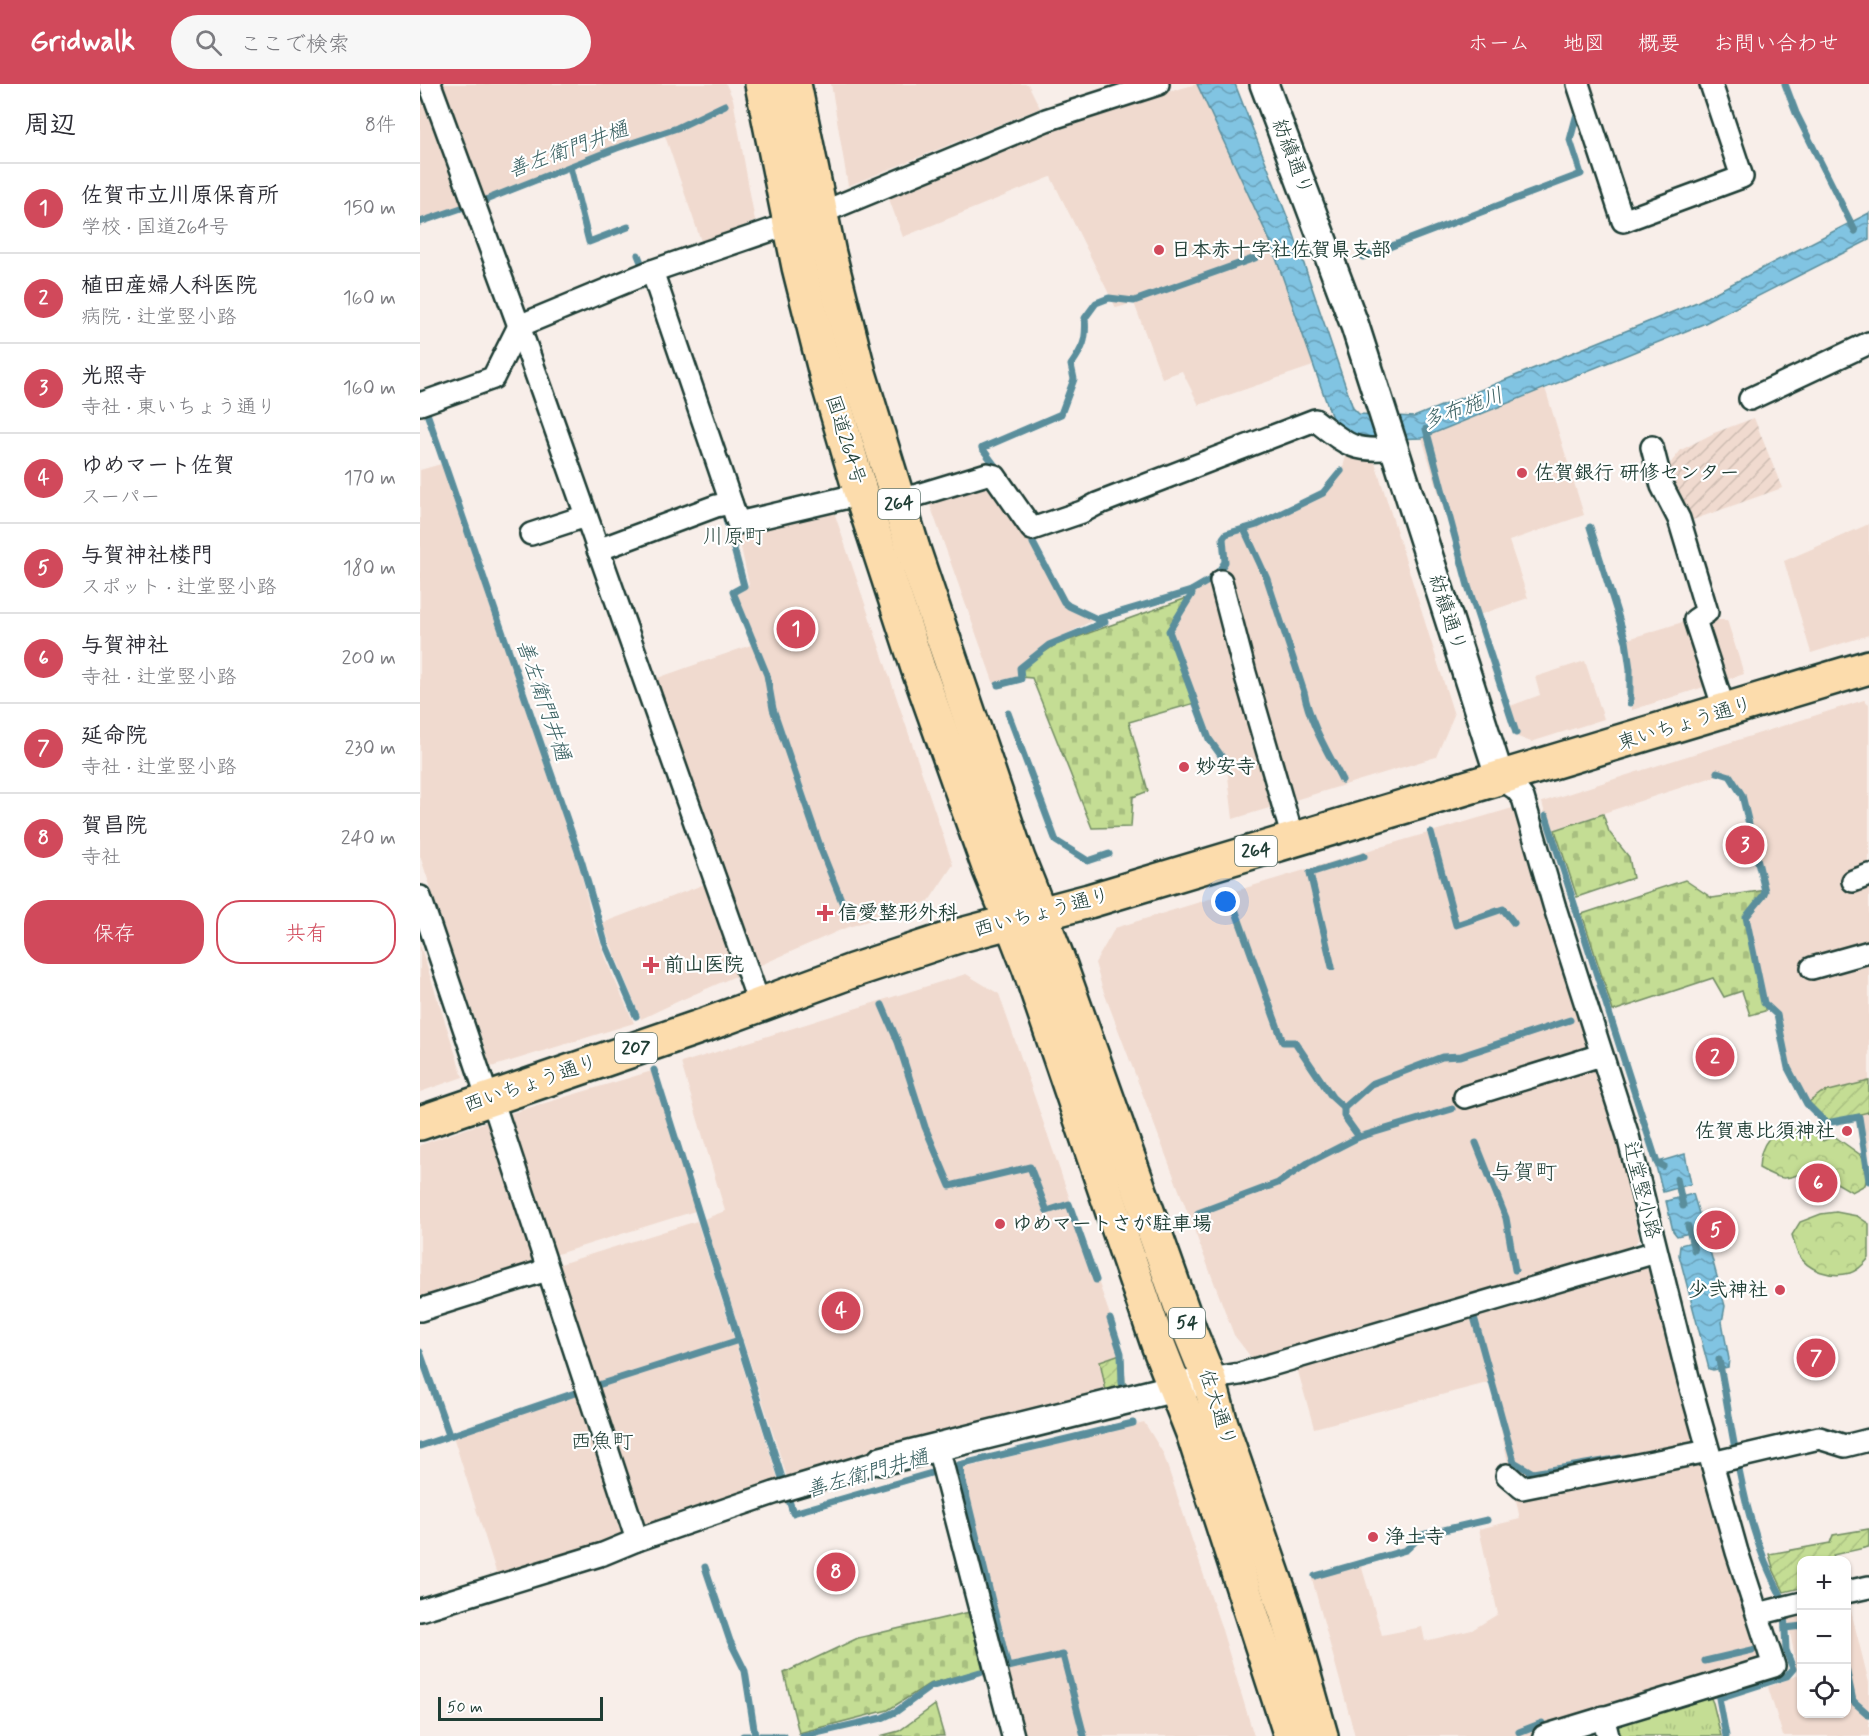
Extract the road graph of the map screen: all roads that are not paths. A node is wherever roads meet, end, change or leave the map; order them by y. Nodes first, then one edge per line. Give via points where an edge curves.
1 (430, 84) edge
2 (794, 84) edge
3 (1158, 84) edge
4 (1264, 84) edge
5 (1578, 84) edge
6 (1711, 84) edge
7 (763, 92) edge
8 (806, 218) junction
9 (652, 271) junction
10 (519, 326) junction
11 (1869, 343) edge
12 (1750, 399) dead end
13 (425, 402) edge
14 (1652, 447) dead end
15 (1394, 448) junction
16 (861, 494) junction
17 (898, 501) junction
18 (724, 504) junction
19 (586, 516) junction
20 (531, 534) dead end
21 (598, 549) junction
22 (1221, 581) dead end
23 (1869, 667) edge
24 (1725, 712) junction
25 (1500, 778) junction
26 (1293, 839) junction
27 (420, 897) edge
28 (1026, 917) junction
29 (1869, 952) edge
30 (1812, 968) dead end
31 (759, 1003) junction
32 (1601, 1055) junction
33 (1465, 1097) dead end
34 (488, 1099) junction
35 (420, 1123) edge
36 (1656, 1252) junction
37 (547, 1270) junction
38 (420, 1310) edge
39 (1209, 1379) junction
40 (1176, 1387) junction
41 (1869, 1440) edge
42 (1723, 1458) junction
43 (882, 1461) joint
44 (942, 1461) junction
45 (1507, 1475) dead end
46 (637, 1540) junction
47 (1869, 1587) edge
48 (1851, 1591) edge
49 (1781, 1608) edge
50 (420, 1610) edge
51 (1606, 1726) edge
52 (1013, 1736) edge
53 (1291, 1736) edge
54 (1321, 1736) edge
55 (1544, 1736) edge

1 - 10 street
2 - 8 main road, 国道264号 / 264
3 - 8 street via 1046,120
4 - 15 street, 紡績通り via 1349,310
5 - 6 street via 1623,221 1742,177
7 - 8 main road, 国道264号 / 264
8 - 9 street
8 - 16 main road, 国道264号 / 264 via 799,267
8 - 17 main road, 国道264号 / 264
9 - 10 street
9 - 18 street
10 - 13 street via 493,378
10 - 19 street
11 - 12 street
14 - 24 street via 1707,612 1695,620
15 - 17 street via 1352,447 1315,420 1032,529 995,476 987,474
15 - 25 street, 紡績通り
16 - 18 street via 738,523
16 - 28 main road, 国道264号 / 264 via 990,870
17 - 28 main road, 国道264号 / 264 via 1018,859
18 - 21 street
19 - 20 street
19 - 21 street
21 - 31 street
22 - 26 street
23 - 24 main road, 東いちょう通り / 264
24 - 25 main road, 東いちょう通り / 264
25 - 26 main road, 西いちょう通り / 264
25 - 32 street, 辻堂竪小路 via 1522,798
26 - 28 main road, 西いちょう通り / 264 via 1089,902
27 - 34 street
28 - 31 main road, 西いちょう通り / 207
28 - 39 main road, 佐大通り / 54 via 1059,960
28 - 40 main road, 佐大通り / 54 via 1034,981
29 - 30 street
31 - 34 main road, 西いちょう通り / 207
32 - 33 street
32 - 36 street, 辻堂竪小路 via 1628,1136
34 - 35 main road, 西いちょう通り / 207
34 - 37 street via 497,1114
36 - 39 street via 1240,1374
36 - 42 street, 辻堂竪小路
37 - 38 street
37 - 46 street
39 - 40 street
39 - 54 main road, 佐大通り / 54 via 1286,1612
40 - 44 street
40 - 53 main road, 佐大通り / 54
41 - 42 street via 1845,1446 1819,1438
42 - 45 street via 1522,1488
42 - 49 street, 辻堂竪小路 via 1737,1552
43 - 44 street
43 - 46 street
44 - 52 street
46 - 50 street
47 - 48 street
49 - 51 street, 辻堂竪小路 via 1774,1666
51 - 55 street

